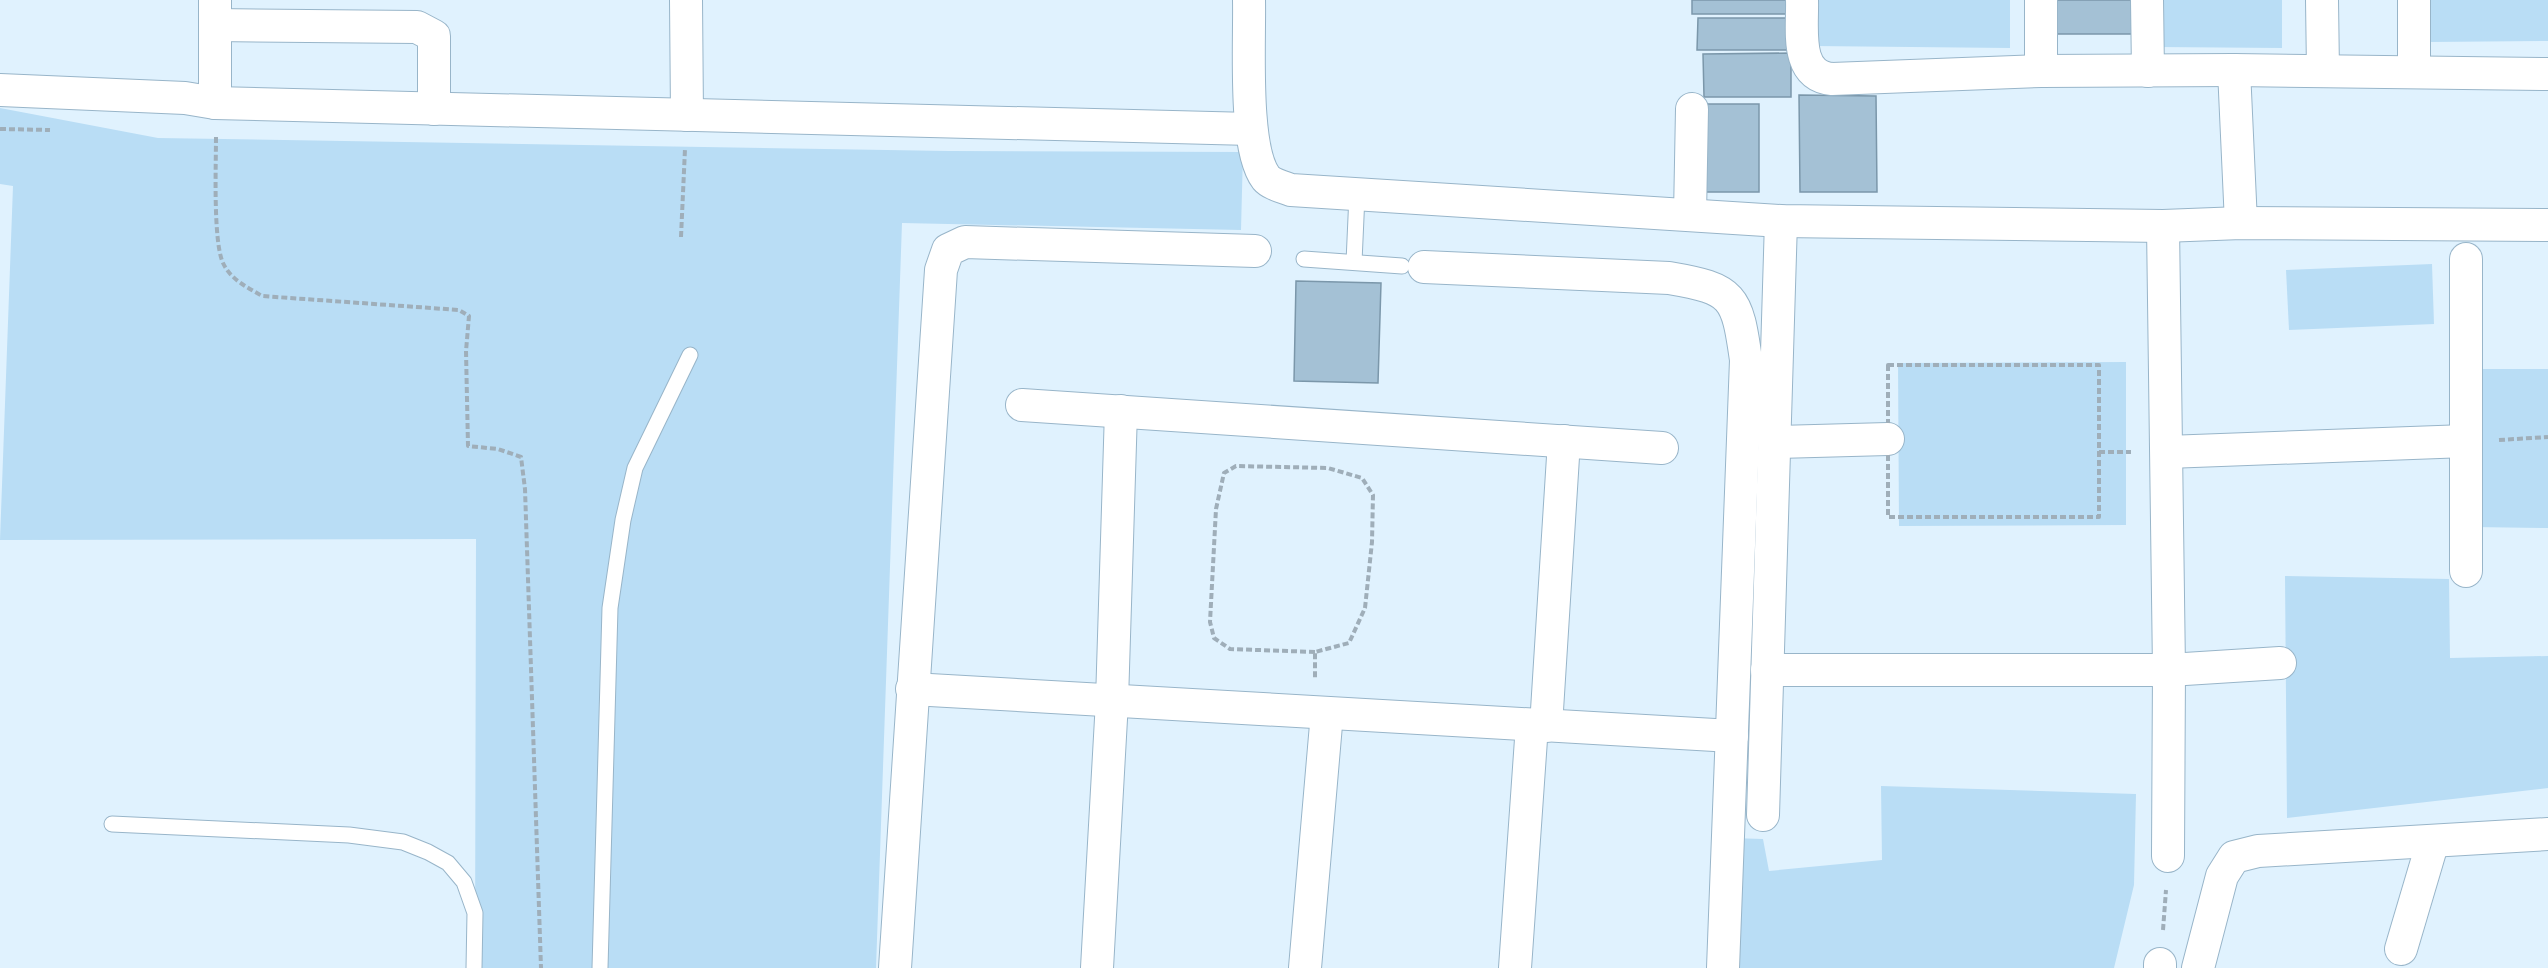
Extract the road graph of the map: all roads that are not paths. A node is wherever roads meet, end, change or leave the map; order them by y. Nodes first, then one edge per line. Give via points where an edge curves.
1 (686, 0) edge
2 (1249, 0) edge
3 (1802, 0) edge
4 (2041, 0) edge
5 (2147, 0) edge
6 (2322, 0) edge
7 (2414, 0) edge
8 (215, 12) edge
9 (2234, 70) junction
10 (2041, 71) junction
11 (2148, 71) junction
12 (2322, 71) junction
13 (2414, 72) junction
14 (2548, 74) edge
15 (0, 90) edge
16 (215, 103) junction
17 (434, 109) junction
18 (1692, 109) dead end
19 (687, 115) junction
20 (1251, 129) junction
21 (1357, 195) junction
22 (1690, 215) junction
23 (1781, 221) junction
24 (2241, 223) junction
25 (2548, 225) edge
26 (2163, 226) junction
27 (1255, 251) dead end
28 (1304, 259) dead end
29 (2466, 260) dead end
30 (1354, 262) junction
31 (1413, 267) joint
32 (690, 355) dead end
33 (1022, 405) dead end
34 (1121, 411) junction
35 (1888, 440) road end
36 (1564, 441) junction
37 (2466, 441) junction
38 (1774, 442) junction
39 (1662, 448) dead end
40 (2167, 452) junction
41 (2466, 571) dead end
42 (2280, 663) dead end
43 (1767, 670) junction
44 (2169, 670) junction
45 (912, 689) junction
46 (1112, 701) junction
47 (1321, 713) junction
48 (1539, 725) junction
49 (1732, 736) junction
50 (1763, 815) dead end
51 (112, 824) dead end
52 (2548, 834) edge
53 (2433, 841) junction
54 (2168, 856) road end
55 (2401, 949) dead end
56 (474, 968) edge
57 (600, 968) edge
58 (895, 968) edge
59 (1097, 968) edge
60 (1305, 968) edge
61 (1515, 968) edge
62 (1723, 968) edge
63 (2198, 968) edge

1 - 19 street
2 - 20 street
3 - 10 street via 1806,59 1809,70 1819,78
4 - 10 street
5 - 11 street
6 - 12 street
7 - 13 street
8 - 16 street
8 - 17 street via 417,27 434,36
9 - 11 street
9 - 12 street
9 - 24 street
10 - 11 street
12 - 13 street
13 - 14 street
15 - 16 street via 185,98
16 - 17 street
17 - 19 street
18 - 22 street
19 - 20 street
20 - 21 street via 1257,162 1267,180 1291,190
21 - 22 street
21 - 30 lane
22 - 23 street
23 - 26 street
23 - 38 street
24 - 25 street
24 - 26 street
26 - 40 street
27 - 45 street via 965,242 948,250 941,270
28 - 30 lane
29 - 37 street
30 - 31 lane
31 - 49 street via 1669,278 1702,284 1732,300 1741,321 1746,360
32 - 57 lane via 635,468 621,531 610,608
33 - 34 street
34 - 36 street
34 - 46 street
35 - 38 street
36 - 39 street
36 - 48 street
37 - 40 street
37 - 41 street
38 - 43 street
40 - 44 street
42 - 44 street
43 - 44 street
43 - 50 street
44 - 54 street
45 - 46 street
45 - 58 street
46 - 47 street
46 - 59 street
47 - 48 street
47 - 60 street
48 - 49 street
48 - 61 street
49 - 62 street
51 - 56 lane via 349,835 403,842 447,863 464,882 475,913
52 - 53 street
53 - 55 street
53 - 63 street via 2258,851 2234,857 2222,876

